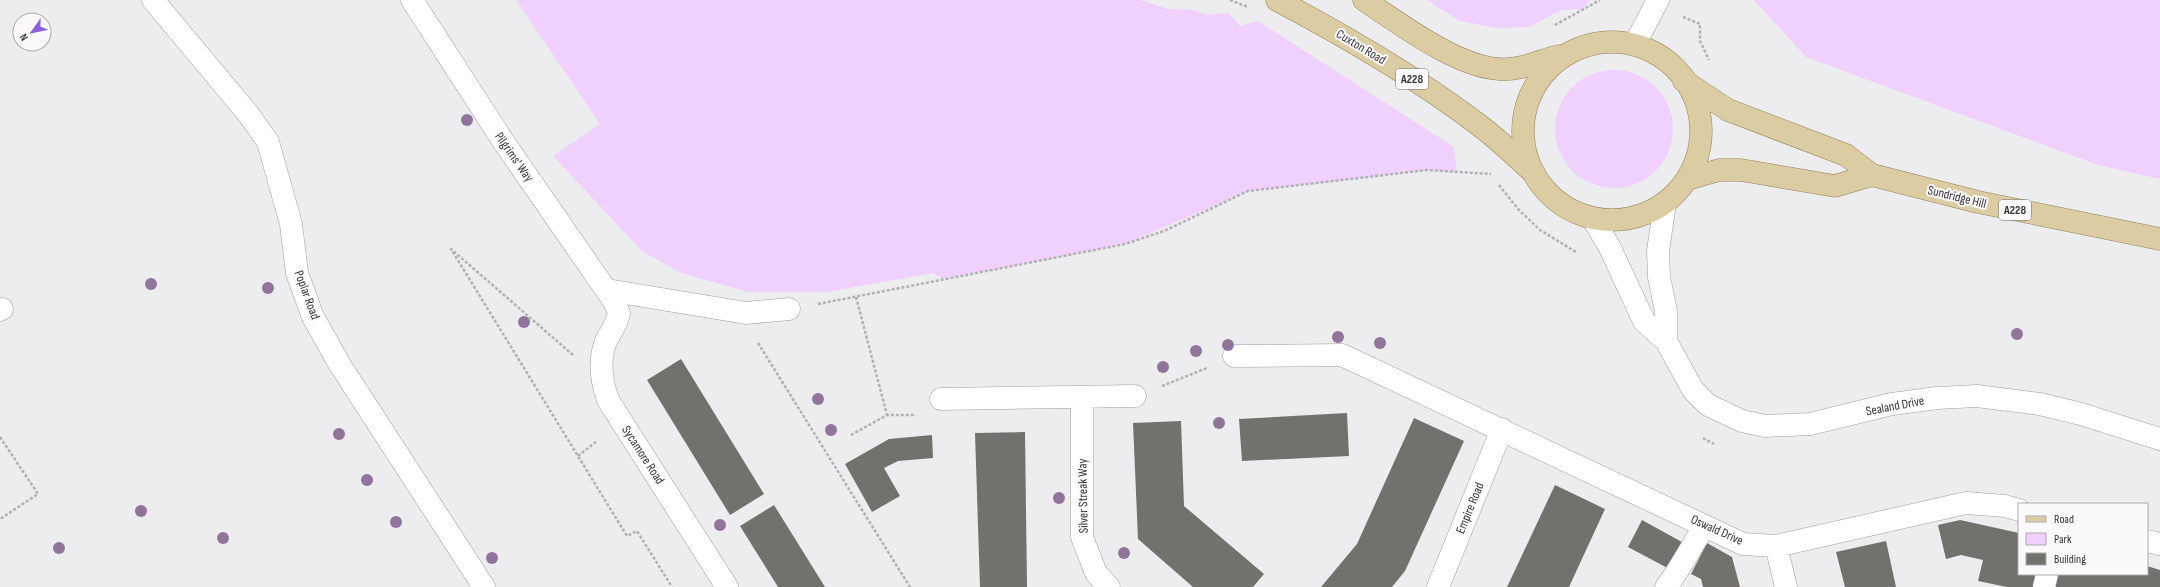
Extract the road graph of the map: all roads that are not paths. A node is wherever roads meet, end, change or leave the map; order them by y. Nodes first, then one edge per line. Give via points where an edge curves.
1 (153, 0) edge
2 (412, 0) edge
3 (1277, 0) edge
4 (1364, 0) edge
5 (1656, 3) edge
6 (1636, 42) junction
7 (1566, 54) junction
8 (1684, 81) junction
9 (1872, 175) junction
10 (1536, 176) junction
11 (1688, 179) junction
12 (1665, 203) junction
13 (1592, 219) junction
14 (2160, 239) edge
15 (607, 290) junction
16 (789, 309) road end
17 (619, 313) joint
18 (1666, 341) junction
19 (1234, 356) road end
20 (1135, 396) road end
21 (1082, 398) junction
22 (941, 399) dead end
23 (1502, 429) junction
24 (2160, 439) edge
25 (2018, 510) edge
26 (1706, 526) junction
27 (2148, 541) edge
28 (2160, 544) edge
29 (1776, 546) junction
30 (2046, 575) edge
31 (484, 587) edge
32 (727, 587) edge
33 (1109, 587) edge
34 (1438, 587) edge
35 (1666, 587) edge
36 (1786, 587) edge
37 (2044, 587) edge

1 - 31 street, Poplar Road via 249,115 268,142 291,224 297,273 313,316 340,365
2 - 15 street, Pilgrims' Way via 503,141
3 - 10 main road, Cuxton Road / A228 via 1361,46 1430,91 1480,125
4 - 7 main road via 1437,46 1483,67 1513,69
5 - 6 street
6 - 7 main road via 1602,40 1575,48
6 - 8 main road via 1655,53
7 - 10 main road via 1543,74 1532,92 1526,110 1525,142
8 - 9 main road, Sundridge Hill / A228 via 1728,110 1846,156
8 - 11 main road via 1698,109 1701,130 1700,151
9 - 11 main road via 1835,186 1742,170 1719,170
9 - 14 main road, Sundridge Hill / A228 via 1978,202
10 - 13 main road via 1544,188 1565,207
11 - 12 main road via 1680,191
12 - 13 main road via 1624,221
12 - 18 street, Sealand Drive via 1658,251 1659,277 1666,310
13 - 18 street, Sealand Drive via 1610,248 1644,321
15 - 16 street via 746,313
15 - 17 street, Pilgrims' Way
17 - 32 street, Sycamore Road via 607,340 601,366 602,383 608,400
18 - 24 street, Sealand Drive via 1682,372 1704,401 1742,421 1765,426 1819,422 1906,402 1977,396 2040,404
19 - 23 street, Oswald Drive via 1342,355
20 - 21 street
21 - 22 street
21 - 33 street, Silver Streak Way via 1082,537 1096,574
23 - 26 street, Oswald Drive
23 - 34 street, Empire Road
25 - 29 street, Oswald Drive via 2006,506 1966,503
26 - 29 street, Oswald Drive via 1742,544
26 - 35 street
27 - 28 street
29 - 36 street
30 - 37 street

